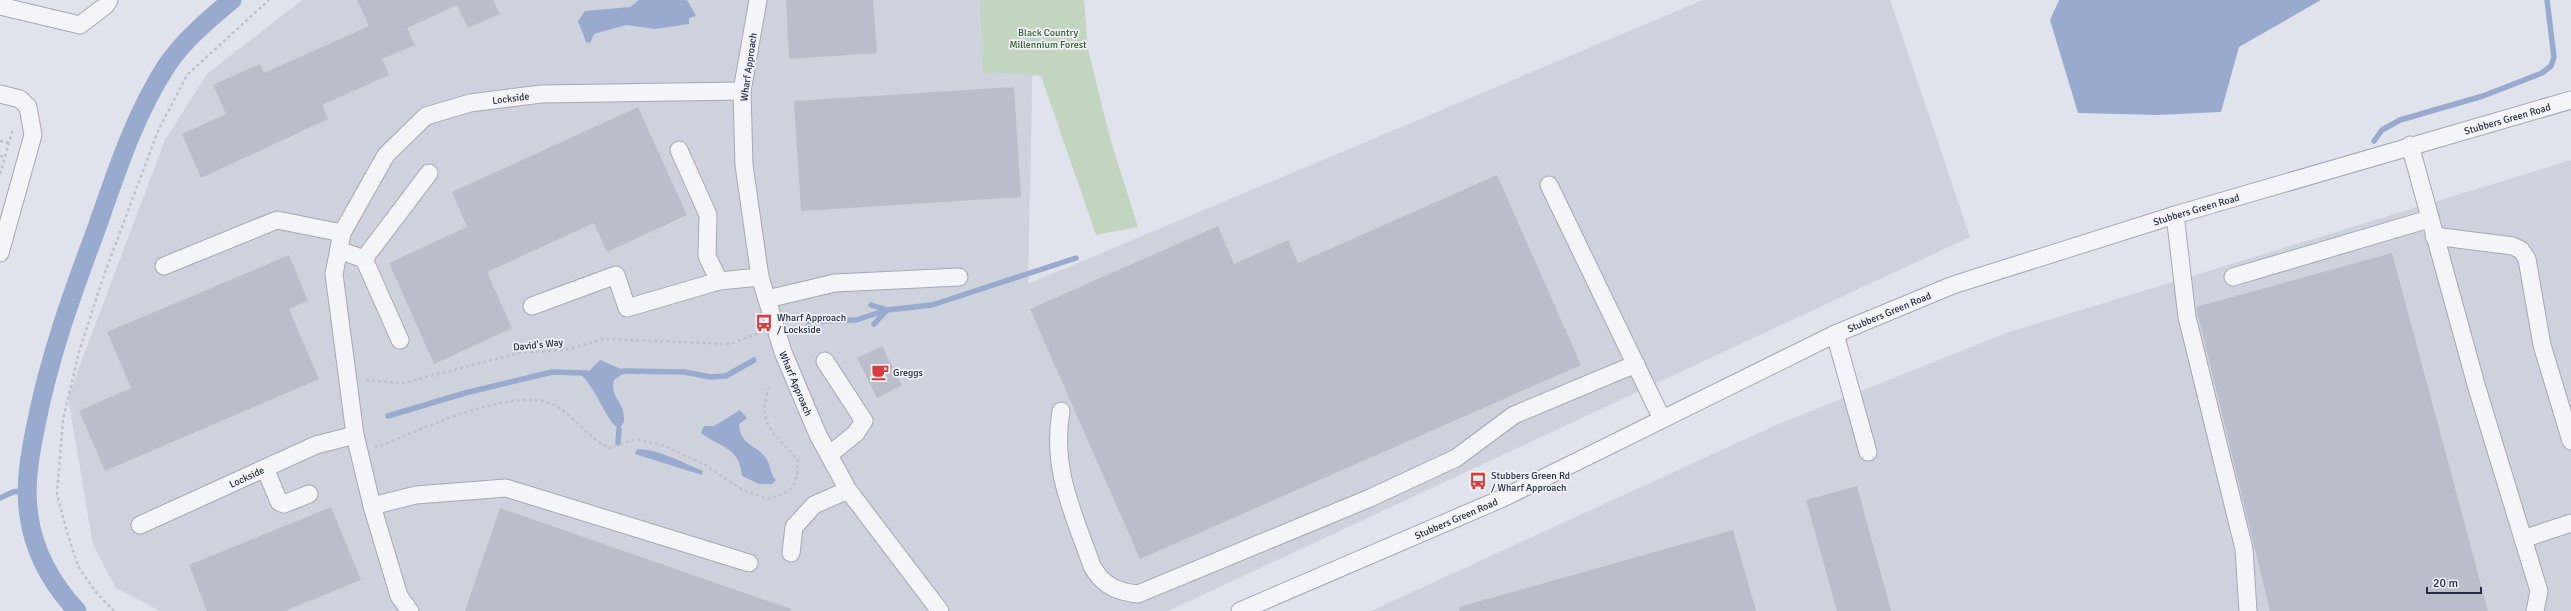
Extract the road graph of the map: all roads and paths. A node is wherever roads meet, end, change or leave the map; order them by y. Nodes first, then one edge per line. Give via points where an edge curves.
1 (109, 0) edge
2 (269, 0) edge
3 (758, 0) edge
4 (1, 8) edge
5 (742, 91) junction
6 (0, 94) edge
7 (2571, 100) edge
8 (0, 141) edge
9 (9, 143) dead end
10 (2410, 146) junction
11 (679, 150) dead end
12 (0, 156) edge
13 (5, 157) dead end
14 (429, 173) dead end
15 (1549, 184) dead end
16 (2175, 215) junction
17 (2429, 219) junction
18 (342, 233) junction
19 (2434, 236) junction
20 (339, 250) junction
21 (0, 253) edge
22 (364, 259) junction
23 (164, 266) dead end
24 (760, 277) junction
25 (959, 277) dead end
26 (2233, 277) dead end
27 (719, 281) junction
28 (767, 300) junction
29 (532, 306) dead end
30 (776, 327) junction
31 (1835, 334) junction
32 (400, 340) dead end
33 (826, 361) dead end
34 (1636, 364) junction
35 (349, 378) junction
36 (770, 385) dead end
37 (1061, 411) dead end
38 (1662, 419) junction
39 (355, 435) junction
40 (2571, 441) edge
41 (1868, 452) dead end
42 (359, 454) junction
43 (829, 455) junction
44 (265, 468) junction
45 (848, 490) junction
46 (309, 494) dead end
47 (372, 506) junction
48 (2571, 523) edge
49 (140, 525) dead end
50 (2523, 539) junction
51 (792, 553) dead end
52 (748, 563) dead end
53 (114, 611) edge
54 (410, 611) edge
55 (940, 611) edge
56 (1241, 611) edge
57 (2248, 611) edge
58 (2535, 611) edge

1 - 4 street via 80,25
2 - 53 path via 187,75 158,131 104,275 79,352 63,420 57,494 78,566 95,591
3 - 5 street, Wharf Approach
5 - 18 street, Lockside via 541,94 470,103 426,116 386,155
5 - 24 street, Wharf Approach via 744,165
6 - 21 street via 20,99 28,107 33,135
7 - 10 street, Stubbers Green Road
8 - 9 path
10 - 16 street, Stubbers Green Road
10 - 17 street
11 - 27 street via 708,214 707,256
12 - 13 path
14 - 22 street
15 - 34 street
16 - 31 street, Stubbers Green Road via 1954,285
16 - 57 street via 2187,317 2244,549
17 - 19 street
17 - 26 street
18 - 20 street, Lockside
18 - 23 street via 277,220
19 - 40 street via 2513,246 2521,250 2527,259 2542,345
19 - 50 street
20 - 22 street
20 - 35 street, Lockside via 334,274
22 - 32 street
24 - 27 street
24 - 28 street, Wharf Approach
25 - 28 street via 835,283
27 - 29 street via 627,308 616,275
28 - 30 street, Wharf Approach
30 - 35 path, David's Way via 730,344 603,339 565,350 519,352 403,383
30 - 43 street, Wharf Approach via 799,391
31 - 38 street, Stubbers Green Road
31 - 41 street
33 - 43 street via 864,421 856,433
34 - 37 street via 1514,415 1456,458 1370,498 1138,594 1126,593 1106,584 1098,577 1092,566 1061,479 1058,441
34 - 38 street
35 - 39 street, Lockside
36 - 42 path via 764,402 766,423 798,460 797,478 788,492 767,499 741,489 704,464 662,445 636,439 609,448 598,443 578,421 551,404 526,399 486,406
38 - 56 street, Stubbers Green Road via 1503,498
39 - 42 street, Lockside
39 - 44 street, Lockside via 316,445
42 - 47 street, Lockside
43 - 45 street, Wharf Approach
44 - 46 street via 279,502 284,504
44 - 49 street, Lockside
45 - 51 street via 814,505 794,526
45 - 55 street, Wharf Approach
47 - 52 street via 416,495 506,488
47 - 54 street, Lockside via 399,596
48 - 50 street
50 - 58 street via 2539,591

